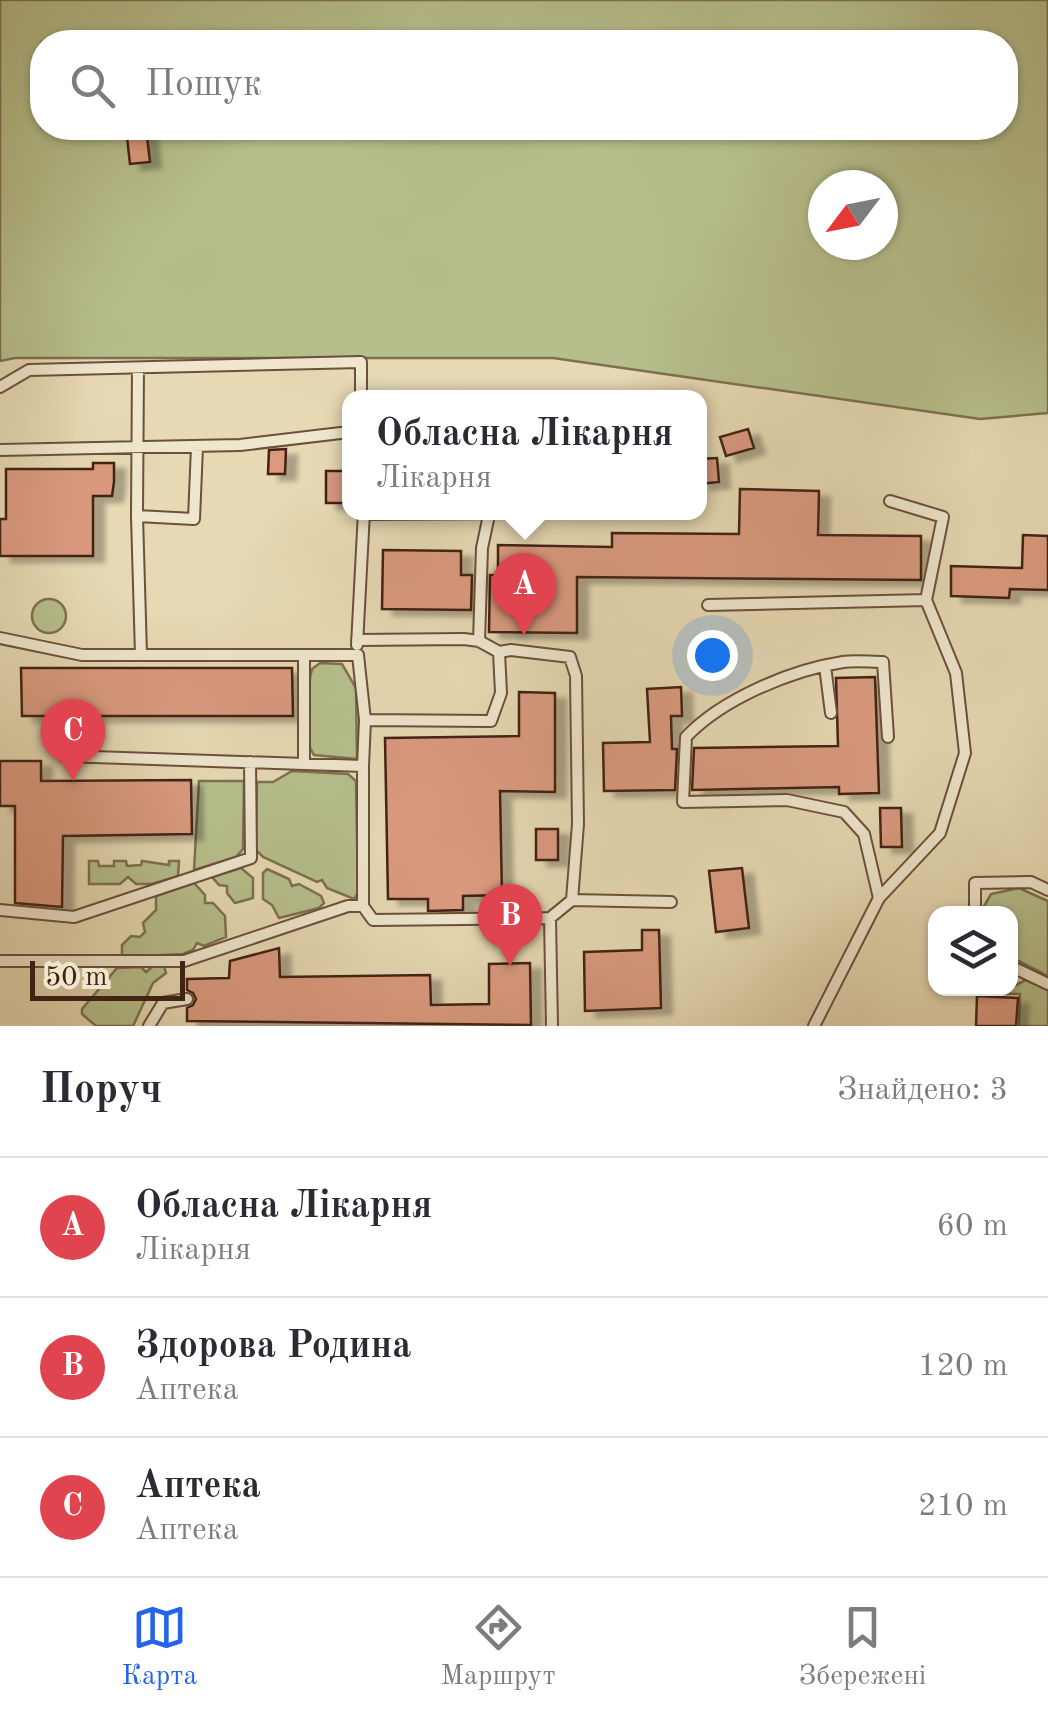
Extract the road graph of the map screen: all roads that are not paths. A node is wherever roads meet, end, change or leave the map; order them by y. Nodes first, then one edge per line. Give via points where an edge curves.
1 (138, 368) junction
2 (0, 387) edge
3 (362, 390) edge
4 (342, 433) edge
5 (197, 447) junction
6 (137, 449) junction
7 (0, 450) edge
8 (890, 501) dead end
9 (137, 516) junction
10 (364, 520) edge
11 (488, 520) edge
12 (926, 600) junction
13 (708, 605) dead end
14 (0, 638) edge
15 (356, 640) junction
16 (479, 641) junction
17 (499, 652) junction
18 (141, 655) junction
19 (304, 656) junction
20 (358, 656) junction
21 (825, 666) junction
22 (831, 713) dead end
23 (364, 720) junction
24 (888, 737) dead end
25 (64, 756) dead end
26 (250, 762) junction
27 (304, 764) junction
28 (363, 766) junction
29 (1048, 890) edge
30 (879, 898) junction
31 (572, 900) junction
32 (672, 902) dead end
33 (363, 906) junction
34 (975, 906) edge
35 (0, 910) edge
36 (550, 918) junction
37 (0, 960) edge
38 (1018, 970) edge
39 (1048, 984) edge
40 (187, 999) dead end
41 (149, 1026) edge
42 (552, 1026) edge
43 (814, 1026) edge

1 - 2 lane via 29,370
1 - 3 lane via 360,362
1 - 6 lane
4 - 5 lane
5 - 6 lane
5 - 9 lane via 194,519
6 - 7 lane
6 - 9 lane
8 - 12 lane via 943,516
9 - 18 lane
10 - 15 lane
11 - 16 lane
12 - 13 lane
12 - 30 lane via 956,672 965,753 940,833
14 - 18 lane via 82,654
15 - 16 lane
15 - 20 lane
16 - 17 lane
17 - 23 lane via 500,693 491,721
17 - 31 lane via 570,657 576,666
18 - 19 lane
19 - 20 lane
19 - 27 lane
20 - 23 lane
21 - 22 lane
21 - 24 lane via 883,662
21 - 30 lane via 746,694 700,722 686,737 682,802 788,800 844,812 864,834
23 - 28 lane
25 - 26 lane
26 - 27 lane
26 - 35 lane via 251,858 74,918
27 - 28 lane
28 - 33 lane
29 - 34 lane via 1032,882 975,884
30 - 43 lane
31 - 32 lane
31 - 36 lane
33 - 36 lane via 381,922
33 - 37 lane via 184,961
36 - 42 lane
38 - 39 lane
40 - 41 lane via 163,1003

